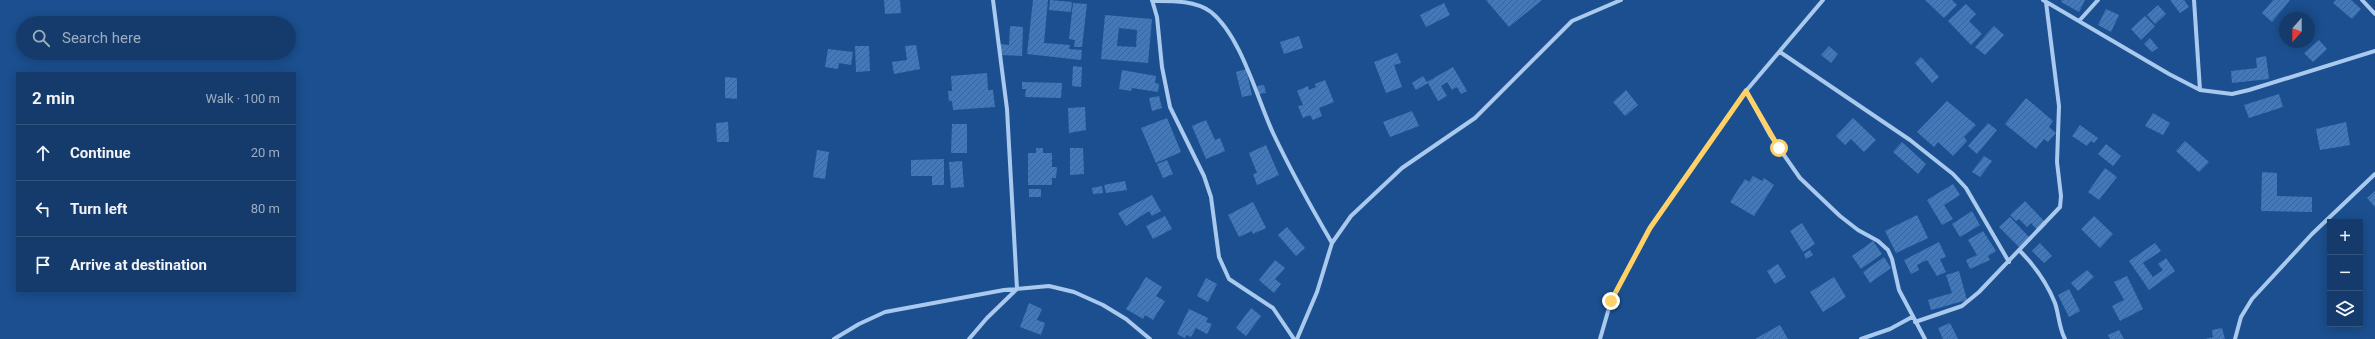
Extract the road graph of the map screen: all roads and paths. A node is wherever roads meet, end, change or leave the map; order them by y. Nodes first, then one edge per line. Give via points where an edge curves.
1 (994, 0) edge
2 (1622, 0) edge
3 (1823, 0) edge
4 (2098, 0) edge
5 (2194, 0) edge
6 (2362, 0) edge
7 (1152, 1) edge
8 (2045, 1) edge
9 (2375, 14) edge
10 (2079, 21) junction
11 (2375, 51) edge
12 (1780, 52) junction
13 (2200, 90) junction
14 (1746, 91) junction
15 (2375, 174) edge
16 (1332, 243) junction
17 (2020, 251) junction
18 (2009, 262) junction
19 (1017, 289) junction
20 (1912, 317) junction
21 (1915, 322) junction
22 (834, 339) edge
23 (969, 339) edge
24 (1150, 339) edge
25 (1294, 339) edge
26 (1298, 339) edge
27 (1600, 339) edge
28 (1861, 339) edge
29 (1925, 339) edge
30 (2065, 339) edge
31 (2235, 339) edge

1 - 19 street via 1007,109
2 - 16 street via 1572,21 1475,118 1402,168 1351,216
3 - 12 street
4 - 10 street
5 - 13 street
6 - 9 street
7 - 16 street via 1198,5 1223,24 1243,60 1285,159
7 - 25 street via 1157,17 1162,67 1170,107 1204,176 1211,197 1219,257 1228,279 1273,308
8 - 10 street
8 - 17 street via 2059,106 2060,207
10 - 13 street
11 - 13 street via 2232,94
12 - 14 street
12 - 18 street via 1910,140 1953,174 1966,188
14 - 20 street via 1770,135 1800,178 1840,216 1858,230 1878,240 1888,250 1899,290
14 - 27 street via 1650,228 1611,301
15 - 31 street via 2312,234 2252,299 2241,317
16 - 26 street via 1317,292
17 - 18 street
17 - 30 street via 2034,265 2055,303
18 - 21 street via 1962,306
19 - 22 street via 885,312
19 - 23 street
19 - 24 street via 1049,286 1074,292 1126,319
20 - 21 street
20 - 28 street
21 - 29 street

